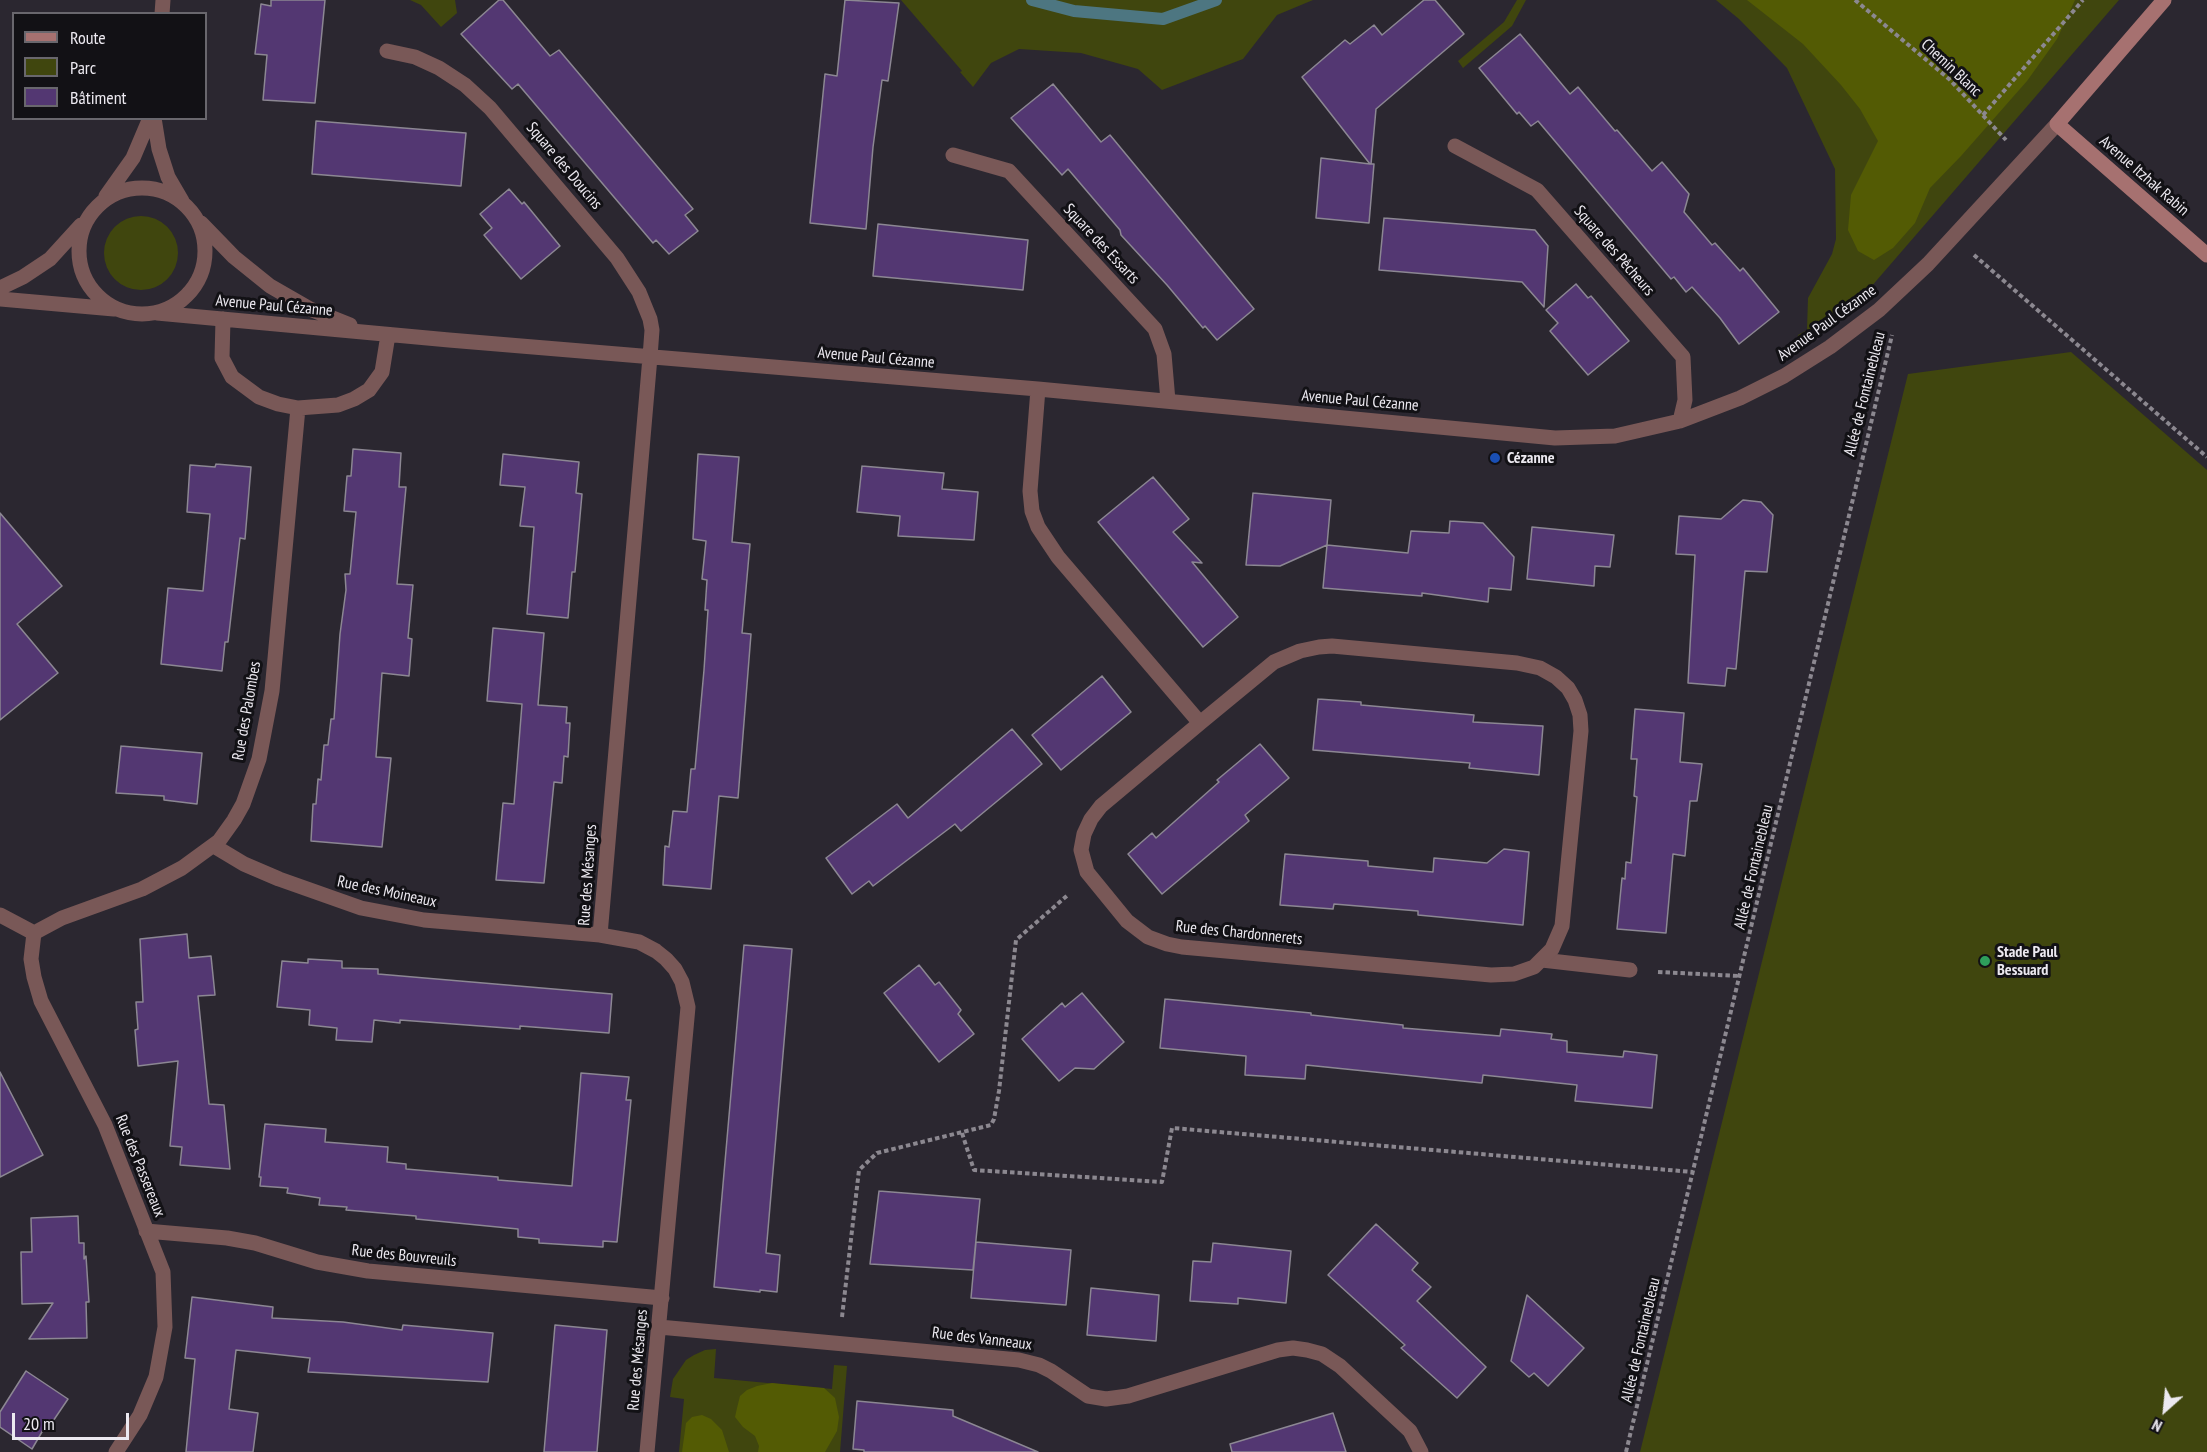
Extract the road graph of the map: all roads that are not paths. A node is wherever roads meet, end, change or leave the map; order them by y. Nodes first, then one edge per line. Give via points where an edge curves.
1 (2164, 0) edge
2 (387, 51) dead end
3 (151, 120) edge
4 (152, 120) edge
5 (2057, 124) junction
6 (1455, 146) dead end
7 (953, 155) dead end
8 (96, 207) junction
9 (189, 209) junction
10 (2207, 255) edge
11 (0, 288) edge
12 (0, 299) edge
13 (116, 309) junction
14 (157, 313) junction
15 (223, 319) junction
16 (388, 335) junction
17 (650, 357) junction
18 (1038, 389) junction
19 (1168, 401) junction
20 (298, 408) junction
21 (1680, 421) junction
22 (1200, 723) junction
23 (214, 846) junction
24 (0, 915) edge
25 (34, 933) junction
26 (600, 935) junction
27 (1542, 960) junction
28 (1630, 970) road end
29 (146, 1231) junction
30 (662, 1298) junction
31 (659, 1327) junction
32 (116, 1452) edge
33 (647, 1452) edge
34 (1420, 1452) edge

1 - 5 main road, Avenue Paul Cézanne
2 - 17 street, Square des Doucins via 415,57 452,76 476,94 511,132 628,274 650,319
3 - 8 street via 133,159
4 - 9 street via 168,177
5 - 10 main road, Avenue Itzhak Rabin
5 - 21 street, Avenue Paul Cézanne via 1904,288 1830,347 1740,398
6 - 21 street, Square des Pêcheurs via 1536,190 1683,357 1685,400
7 - 19 street, Square des Essarts via 1009,171 1155,329 1164,354
8 - 9 street via 118,192 138,188 159,190
8 - 11 street via 50,259
8 - 13 street via 79,239 81,271 98,297
9 - 14 street via 204,242 201,273 185,298
9 - 16 street, Avenue Paul Cézanne via 229,253 279,292 331,318
12 - 13 street
13 - 14 street via 136,314
14 - 15 street, Avenue Paul Cézanne
15 - 16 street, Avenue Paul Cézanne
15 - 20 street via 222,358 232,377 259,397
16 - 17 street, Avenue Paul Cézanne
16 - 20 street via 382,372 369,390 338,405
17 - 18 street, Avenue Paul Cézanne
17 - 26 street, Rue des Mésanges
18 - 19 street, Avenue Paul Cézanne
18 - 22 street via 1030,491 1038,526 1055,554
19 - 21 street, Avenue Paul Cézanne via 1561,438 1615,436
20 - 23 street, Rue des Palombes via 274,679 265,733 243,804
22 - 27 street, Rue des Chardonnerets via 1274,662 1319,647 1517,663 1540,668 1556,677 1575,700 1581,730 1562,926 1555,944
22 - 27 street, Rue des Chardonnerets via 1101,806 1084,834 1081,850 1090,876 1137,930 1182,947 1498,976 1518,973
23 - 25 street, Rue des Palombes via 155,883 74,912
23 - 26 street, Rue des Moineaux via 279,879 367,909 431,921
24 - 25 street
25 - 29 street, Rue des Passereaux via 32,966 41,1001 105,1125
26 - 30 street, Rue des Mésanges via 628,939 656,951 675,969 687,998
27 - 28 street
29 - 30 street, Rue des Bouvreuils via 255,1243 356,1269
29 - 32 street, Rue des Passereaux via 163,1272 164,1340 147,1400
30 - 31 street, Rue des Mésanges
31 - 33 street, Rue des Mésanges
31 - 34 street, Rue des Vanneaux via 1026,1361 1051,1371 1088,1396 1106,1399 1293,1348 1311,1351 1340,1366 1410,1431

